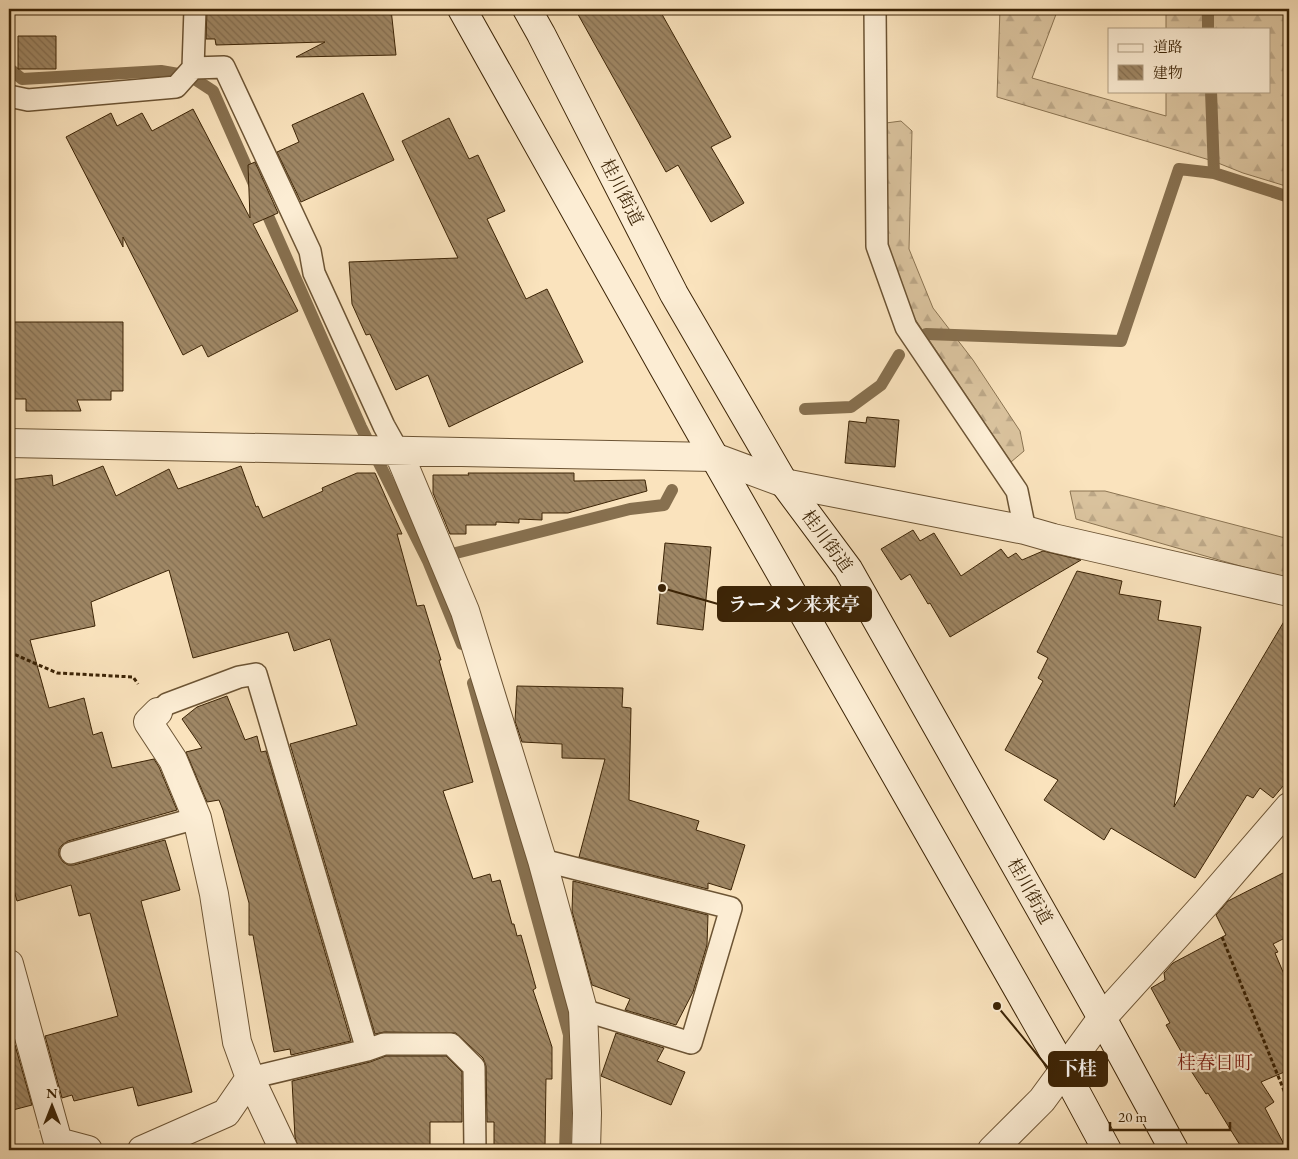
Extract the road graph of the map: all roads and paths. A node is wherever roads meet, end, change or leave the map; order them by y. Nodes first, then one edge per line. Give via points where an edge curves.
1 (195, 9) edge
2 (462, 9) edge
3 (527, 9) edge
4 (875, 9) edge
5 (194, 68) junction
6 (9, 96) edge
7 (9, 443) edge
8 (398, 450) junction
9 (714, 456) junction
10 (784, 483) junction
11 (1025, 530) junction
12 (1289, 592) edge
13 (9, 652) edge
14 (158, 712) junction
15 (1289, 807) edge
16 (197, 818) junction
17 (71, 853) dead end
18 (542, 860) junction
19 (1207, 902) junction
20 (9, 964) edge
21 (583, 1010) junction
22 (1102, 1018) junction
23 (367, 1050) junction
24 (1064, 1070) junction
25 (250, 1078) junction
26 (1289, 1104) edge
27 (88, 1150) edge
28 (142, 1150) edge
29 (284, 1150) edge
30 (475, 1150) edge
31 (586, 1150) edge
32 (992, 1150) edge
33 (1107, 1150) edge
34 (1174, 1150) edge

1 - 5 lane
2 - 9 street
3 - 10 street, 桂川街道 via 674,294
4 - 11 lane via 876,246 906,327 1017,491
5 - 6 lane via 176,86 28,100
5 - 8 lane via 224,67 310,251 314,273
7 - 8 street
8 - 9 street
8 - 18 street via 465,610
9 - 10 street
9 - 24 street
10 - 11 street
10 - 22 street, 桂川街道 via 848,569
11 - 12 street
13 - 14 path via 57,673 133,677
14 - 16 street via 148,722 173,760
14 - 23 lane via 167,704 239,677 256,674
15 - 19 street
16 - 17 lane
16 - 25 street via 214,894 237,1042
18 - 21 street
18 - 21 lane via 731,908 690,1043
19 - 22 street
19 - 26 path
20 - 27 street via 58,1142
21 - 31 street
22 - 24 street
22 - 34 street, 桂川街道
23 - 25 lane
23 - 30 lane via 384,1044 451,1044 474,1067
24 - 32 street via 1042,1100
24 - 33 street
25 - 28 street via 226,1113
25 - 29 street

